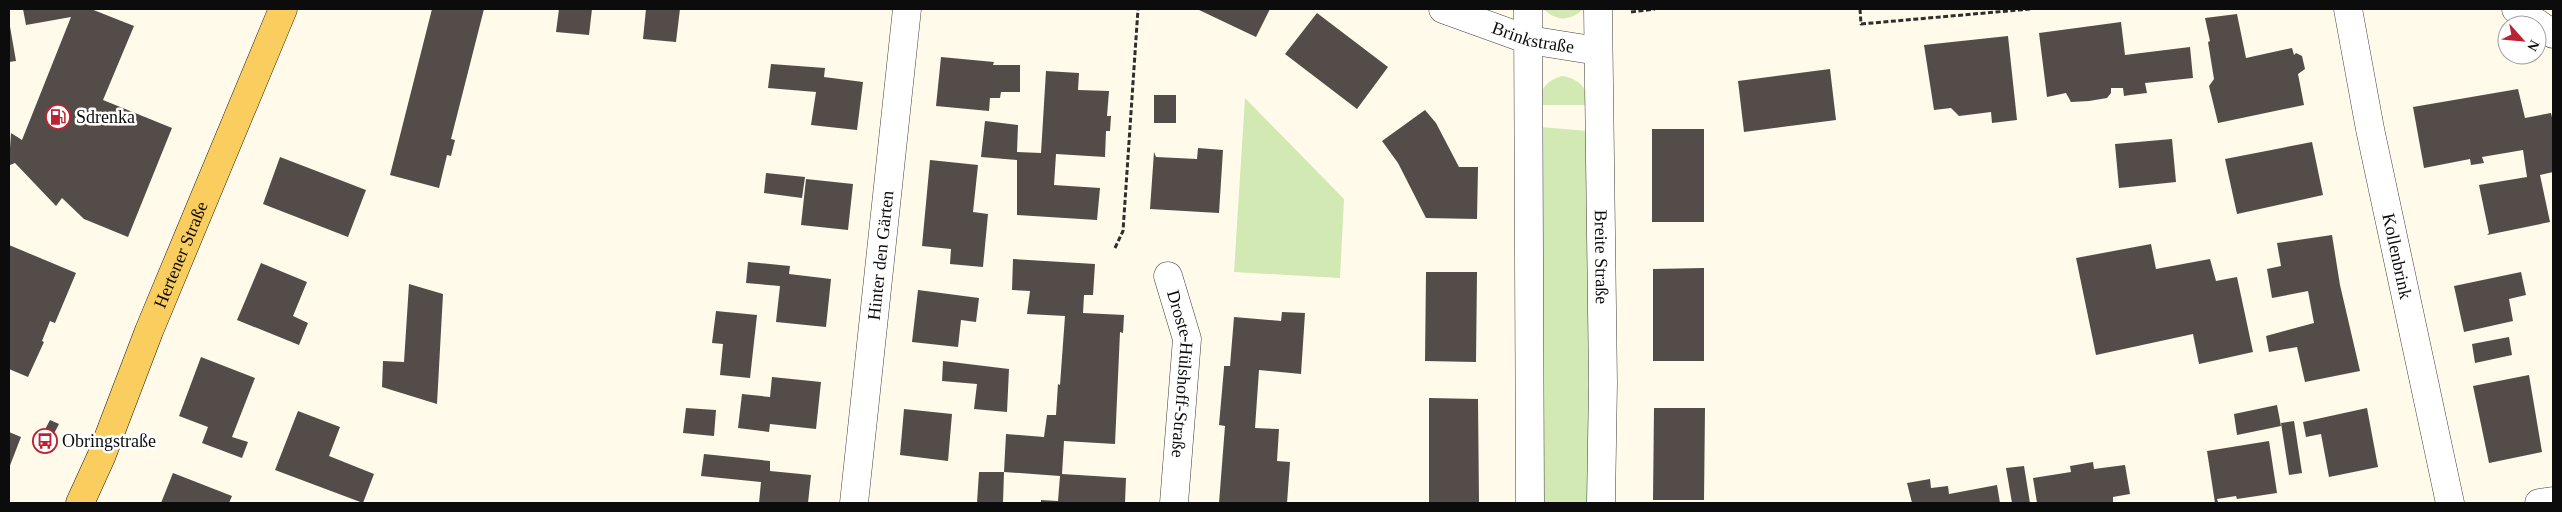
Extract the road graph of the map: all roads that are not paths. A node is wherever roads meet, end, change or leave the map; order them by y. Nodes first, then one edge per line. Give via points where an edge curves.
1 (283, 9) edge
2 (908, 9) edge
3 (1443, 9) edge
4 (1528, 9) edge
5 (1598, 9) edge
6 (2348, 9) edge
7 (2516, 9) edge
8 (2553, 34) edge
9 (1528, 40) junction
10 (1598, 51) junction
11 (1168, 276) dead end
12 (2553, 501) edge
13 (80, 503) edge
14 (854, 503) edge
15 (1174, 503) edge
16 (1530, 503) edge
17 (1601, 503) edge
18 (2450, 503) edge
19 (2539, 503) edge

1 - 13 main road, Hertener Straße
2 - 14 street, Hinter den Gärten
3 - 9 street, Brinkstraße
4 - 9 street
5 - 10 street, Breite Straße
6 - 18 street, Kollenbrink via 2370,129
7 - 8 street
9 - 10 street, Brinkstraße
9 - 16 street
10 - 17 street, Breite Straße via 1603,384
11 - 15 street, Droste-Hülshoff-Straße via 1187,339
12 - 19 street

